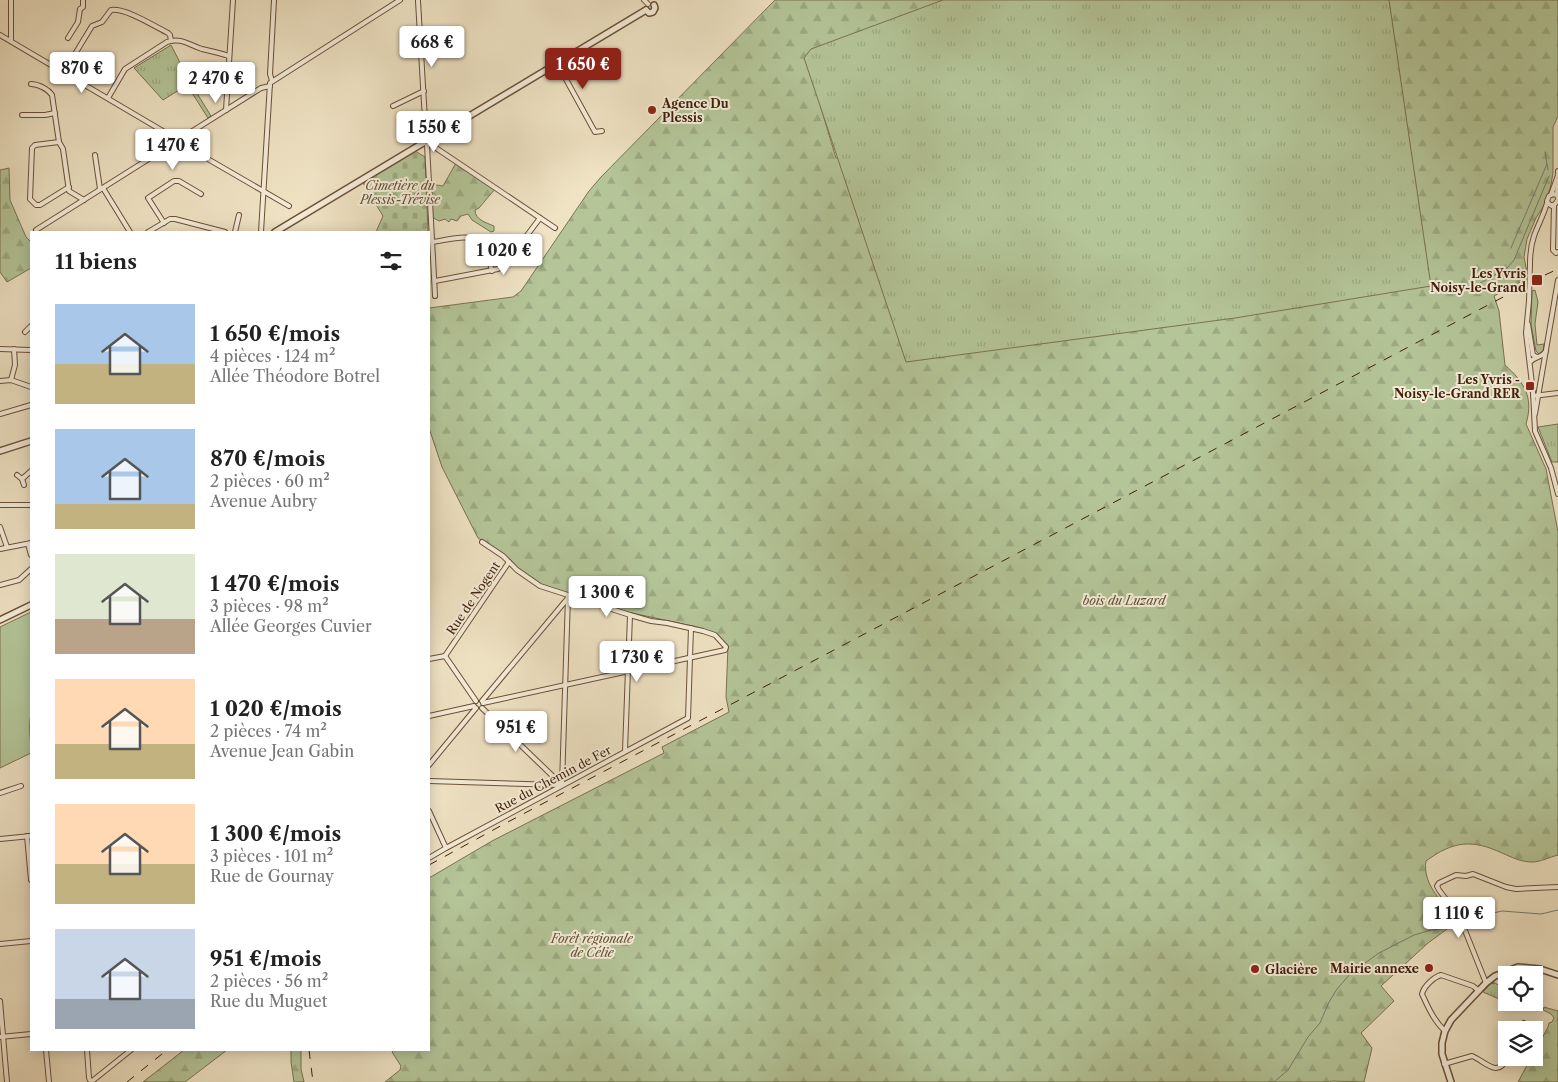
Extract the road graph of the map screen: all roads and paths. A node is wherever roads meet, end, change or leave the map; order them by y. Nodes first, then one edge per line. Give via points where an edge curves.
1 (11, 0) edge
2 (83, 0) edge
3 (233, 0) edge
4 (274, 0) edge
5 (400, 0) edge
6 (417, 0) edge
7 (660, 0) edge
8 (648, 3) edge
9 (646, 10) junction
10 (0, 35) edge
11 (68, 38) dead end
12 (11, 41) junction
13 (171, 41) junction
14 (229, 56) junction
15 (557, 62) junction
16 (64, 72) junction
17 (271, 83) junction
18 (31, 84) dead end
19 (424, 90) junction
20 (108, 98) junction
21 (393, 106) dead end
22 (226, 110) junction
23 (55, 113) junction
24 (22, 115) dead end
25 (602, 131) dead end
26 (183, 137) junction
27 (174, 138) junction
28 (59, 142) junction
29 (427, 142) junction
30 (174, 143) junction
31 (182, 144) junction
32 (95, 155) dead end
33 (1558, 171) edge
34 (1557, 178) edge
35 (69, 187) junction
36 (101, 189) junction
37 (264, 192) junction
38 (201, 194) dead end
39 (1550, 195) junction
40 (1558, 197) edge
41 (84, 200) junction
42 (1548, 203) junction
43 (1553, 205) junction
44 (289, 206) dead end
45 (1546, 211) junction
46 (240, 214) dead end
47 (540, 218) junction
48 (1542, 218) junction
49 (164, 223) junction
50 (1554, 223) junction
51 (555, 228) dead end
52 (36, 230) dead end
53 (129, 231) edge
54 (150, 231) edge
55 (214, 231) edge
56 (235, 231) edge
57 (262, 231) edge
58 (277, 231) edge
59 (432, 242) junction
60 (1557, 252) edge
61 (431, 259) edge
62 (492, 271) junction
63 (1558, 280) edge
64 (435, 281) junction
65 (435, 296) dead end
66 (1558, 312) edge
67 (1552, 313) junction
68 (1528, 320) junction
69 (30, 327) edge
70 (25, 332) dead end
71 (0, 349) edge
72 (14, 349) junction
73 (30, 350) edge
74 (1546, 351) junction
75 (1539, 357) junction
76 (1545, 360) junction
77 (1530, 362) junction
78 (1531, 371) junction
79 (1543, 373) junction
80 (11, 380) junction
81 (0, 381) edge
82 (30, 387) edge
83 (1558, 393) edge
84 (1533, 396) junction
85 (1539, 396) junction
86 (30, 405) edge
87 (0, 414) edge
88 (1534, 419) junction
89 (30, 441) edge
90 (0, 451) edge
91 (30, 473) edge
92 (17, 474) dead end
93 (22, 479) junction
94 (24, 485) dead end
95 (1558, 494) edge
96 (0, 505) edge
97 (30, 505) edge
98 (0, 527) edge
99 (482, 542) dead end
100 (29, 543) edge
101 (7, 547) junction
102 (0, 548) edge
103 (509, 562) junction
104 (30, 570) edge
105 (0, 585) edge
106 (568, 597) junction
107 (30, 604) edge
108 (630, 615) junction
109 (0, 618) edge
110 (691, 628) junction
111 (445, 656) junction
112 (690, 658) junction
113 (430, 660) edge
114 (628, 672) junction
115 (565, 686) junction
116 (476, 701) junction
117 (483, 704) junction
118 (475, 707) junction
119 (430, 716) edge
120 (625, 751) junction
121 (430, 764) edge
122 (430, 781) edge
123 (562, 785) junction
124 (21, 786) dead end
125 (0, 794) edge
126 (430, 813) edge
127 (29, 836) edge
128 (0, 838) edge
129 (446, 848) junction
130 (430, 857) edge
131 (30, 858) edge
132 (1558, 887) edge
133 (30, 941) edge
134 (0, 944) edge
135 (1558, 975) edge
136 (1486, 984) junction
137 (1478, 991) junction
138 (0, 1001) edge
139 (1445, 1031) junction
140 (30, 1034) edge
141 (2, 1036) edge
142 (46, 1051) edge
143 (87, 1051) edge
144 (130, 1051) edge
145 (1444, 1064) junction
146 (1500, 1066) edge
147 (7, 1082) edge
148 (49, 1082) edge
149 (91, 1082) edge
150 (1451, 1082) edge

1 - 12 street
2 - 11 street via 78,22
3 - 14 street
4 - 17 street
5 - 17 street
6 - 19 street
7 - 8 street
8 - 9 street
8 - 9 street via 655,8 649,13
9 - 15 street
10 - 12 street
12 - 16 street
13 - 14 street via 181,40 197,48
13 - 16 street via 168,33 122,11 111,10 102,22 92,26
13 - 20 street via 125,69
14 - 22 street
15 - 25 street via 595,132
15 - 29 street
16 - 20 street
17 - 22 street
17 - 37 street
18 - 23 street via 50,92
19 - 21 street
19 - 29 street
20 - 27 street
22 - 26 street
23 - 24 street
23 - 28 street
26 - 27 street via 178,135
26 - 31 street
27 - 30 street
28 - 35 street
28 - 35 street via 32,148 30,199 40,205
29 - 47 street
29 - 58 street
29 - 59 street
30 - 31 street
30 - 36 street
31 - 37 street
32 - 36 street
33 - 34 street
34 - 39 street
34 - 40 street
35 - 41 street
36 - 41 street
36 - 53 street
37 - 44 street
37 - 57 street
38 - 49 street via 174,181 148,198
39 - 40 street
39 - 42 street
40 - 43 street
41 - 52 street
42 - 43 street
42 - 45 street
43 - 45 street
43 - 50 street
45 - 48 street
46 - 56 street
47 - 51 street
47 - 62 street via 504,265
48 - 50 street via 1548,217
48 - 68 street, bridge via 1530,251
49 - 54 street
49 - 55 street via 175,219
50 - 60 street via 1553,250
59 - 61 street
59 - 62 street via 471,238 484,247
61 - 64 street
62 - 64 street
63 - 67 street
64 - 65 street
66 - 67 street
67 - 74 street
68 - 75 street via 1533,354
68 - 77 street via 1526,333
69 - 70 street
71 - 72 street
72 - 73 street
72 - 80 street via 15,365
74 - 75 street
74 - 76 street
75 - 76 street
75 - 77 street
76 - 79 street
77 - 78 street
78 - 79 street via 1536,375
78 - 84 street
79 - 85 street
80 - 81 street
80 - 82 street
83 - 85 street
84 - 85 street
84 - 88 street
85 - 88 street
86 - 87 street
88 - 95 street via 1534,431 1551,468
89 - 90 street
91 - 93 street
92 - 93 street
93 - 94 street
96 - 97 street
98 - 101 street
99 - 103 street
100 - 101 street
101 - 102 street
103 - 106 street via 540,586
103 - 111 street, Rue de Nogent
104 - 105 street via 19,580
106 - 108 street
106 - 115 street
106 - 117 street
107 - 109 street
108 - 110 street
108 - 114 street
110 - 112 street
110 - 112 street via 715,635 726,649
111 - 113 street
111 - 116 street
112 - 114 street
112 - 120 street, Rue du Chemin de Fer via 688,718
114 - 115 street
114 - 120 street
115 - 117 street
115 - 123 street
116 - 117 street
116 - 118 street
117 - 118 street via 479,709
117 - 123 street
118 - 119 street
118 - 121 street
120 - 123 street, Rue du Chemin de Fer
122 - 123 street
123 - 129 street, Rue du Chemin de Fer
124 - 125 street
126 - 129 street
127 - 128 street
127 - 131 street
129 - 130 street, Rue du Chemin de Fer
132 - 136 street via 1516,889 1473,874 1456,875 1437,886 1460,918
133 - 134 street
135 - 136 street via 1542,969 1518,967 1495,976
136 - 137 street
137 - 139 street
137 - 139 street via 1473,986 1441,975 1424,988 1422,994
138 - 141 street
139 - 145 street via 1442,1046
140 - 141 street
141 - 147 street
142 - 148 street
143 - 149 street
144 - 149 street
145 - 146 street via 1472,1056 1490,1067
145 - 150 street

